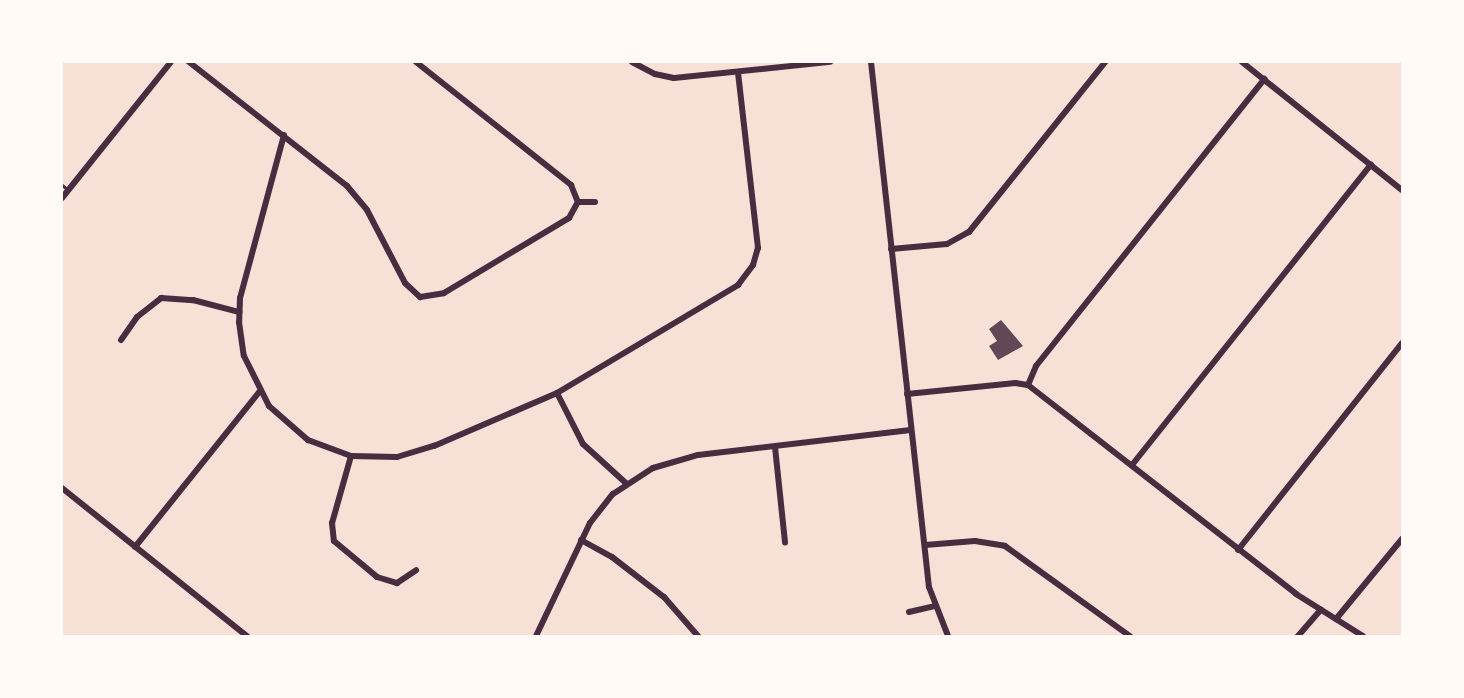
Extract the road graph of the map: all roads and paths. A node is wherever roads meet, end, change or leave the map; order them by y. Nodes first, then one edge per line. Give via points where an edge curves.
1 (171, 62) edge
2 (189, 62) edge
3 (416, 62) edge
4 (632, 62) edge
5 (830, 62) edge
6 (871, 62) edge
7 (1105, 62) edge
8 (1242, 62) edge
9 (811, 63) edge
10 (738, 73) junction
11 (1264, 79) junction
12 (284, 135) junction
13 (1371, 164) junction
14 (62, 185) edge
15 (68, 190) junction
16 (1402, 190) edge
17 (62, 198) edge
18 (578, 202) junction
19 (595, 202) dead end
20 (891, 249) junction
21 (239, 312) junction
22 (121, 340) dead end
23 (1402, 343) edge
24 (1028, 385) junction
25 (259, 392) junction
26 (557, 393) junction
27 (908, 394) junction
28 (911, 430) junction
29 (775, 447) junction
30 (351, 456) junction
31 (1132, 465) junction
32 (627, 484) junction
33 (62, 488) edge
34 (1402, 539) edge
35 (580, 540) junction
36 (785, 542) dead end
37 (925, 545) junction
38 (135, 547) junction
39 (1238, 550) junction
40 (416, 570) dead end
41 (934, 606) junction
42 (1321, 610) junction
43 (909, 612) dead end
44 (1336, 619) junction
45 (247, 636) edge
46 (536, 636) edge
47 (698, 636) edge
48 (948, 636) edge
49 (1130, 636) edge
50 (1298, 636) edge
51 (1363, 636) edge

1 - 15 street
2 - 12 street
3 - 18 street via 571,185
4 - 10 street via 655,75 674,78
5 - 9 street
6 - 20 street
7 - 20 street via 969,232 947,244
8 - 11 street
9 - 10 street
10 - 26 street via 758,248 753,265 738,285
11 - 13 street
11 - 24 street via 1036,366
12 - 18 street via 358,198 405,283 420,297 444,294 569,218
12 - 21 street
13 - 16 street
13 - 31 street
14 - 15 lane
15 - 17 street
18 - 19 street
20 - 27 street
21 - 22 street via 193,300 161,298 137,317
21 - 25 street via 244,356
23 - 39 street
24 - 27 street via 1015,382
24 - 31 street
25 - 30 street via 295,431 322,447
25 - 38 street
26 - 30 street via 414,453 382,458
26 - 32 street via 583,444
27 - 28 street
28 - 29 street
28 - 37 street
29 - 32 street via 679,459
29 - 36 street
30 - 40 street via 332,523 334,540 377,578 397,582
31 - 39 street
32 - 35 street via 601,509
33 - 38 street
34 - 44 street
35 - 46 street
35 - 47 street via 612,557 664,597
37 - 41 street
37 - 49 street via 975,541 1005,546
38 - 45 street
39 - 42 street
41 - 43 street
41 - 48 street
42 - 44 street
42 - 50 street
44 - 51 street

